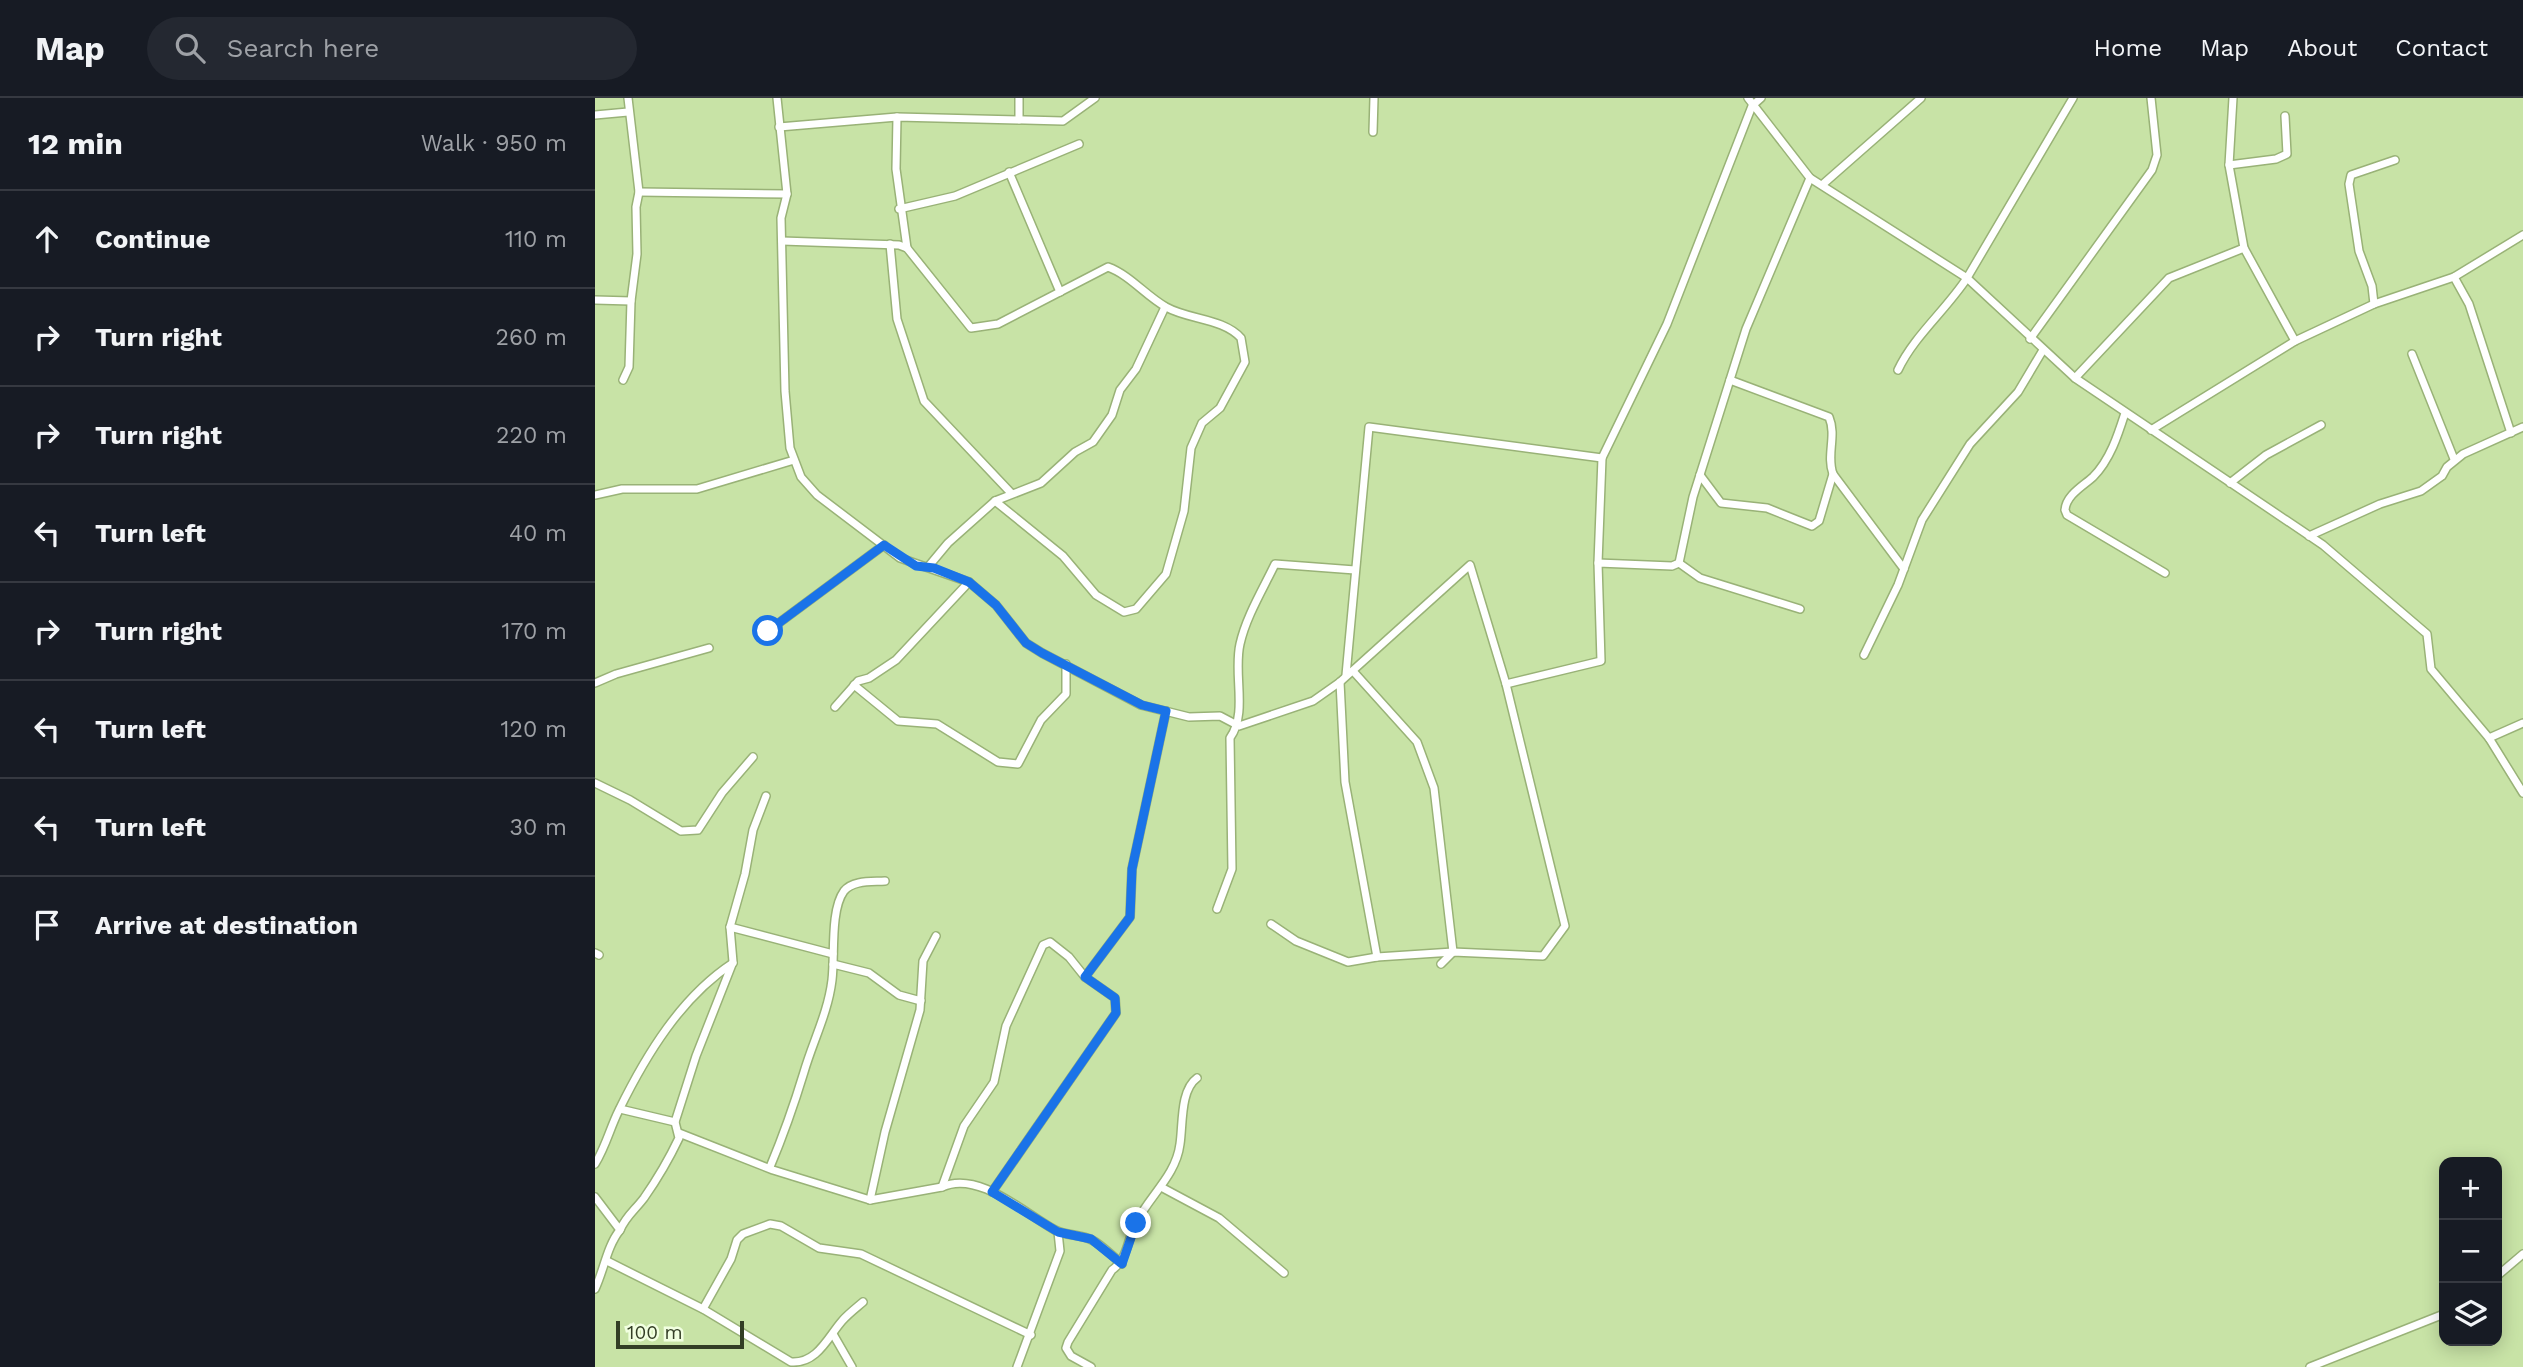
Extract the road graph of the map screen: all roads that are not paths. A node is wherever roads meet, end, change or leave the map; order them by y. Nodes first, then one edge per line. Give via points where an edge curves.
1 (628, 98) edge
2 (777, 98) edge
3 (1019, 98) edge
4 (1095, 98) edge
5 (1374, 98) edge
6 (1761, 98) edge
7 (1921, 98) edge
8 (2073, 98) edge
9 (2151, 98) edge
10 (2233, 98) edge
11 (1750, 102) edge
12 (628, 112) junction
13 (595, 115) edge
14 (2285, 116) dead end
15 (897, 117) junction
16 (1019, 120) junction
17 (779, 127) junction
18 (1373, 132) dead end
19 (1079, 144) dead end
20 (2395, 160) dead end
21 (2229, 164) junction
22 (1009, 172) junction
23 (1810, 178) junction
24 (1822, 185) junction
25 (639, 192) junction
26 (787, 194) junction
27 (899, 209) junction
28 (2523, 235) edge
29 (782, 241) junction
30 (890, 244) junction
31 (907, 248) junction
32 (2244, 248) junction
33 (2453, 277) junction
34 (1967, 278) junction
35 (1059, 292) junction
36 (595, 300) edge
37 (631, 301) junction
38 (2374, 304) junction
39 (1165, 307) junction
40 (2030, 339) junction
41 (2295, 341) junction
42 (2043, 350) junction
43 (2412, 354) dead end
44 (1898, 370) dead end
45 (2075, 378) junction
46 (623, 380) dead end
47 (1730, 380) junction
48 (2125, 413) junction
49 (2321, 425) dead end
50 (2523, 427) edge
51 (2151, 430) junction
52 (2511, 433) junction
53 (1602, 458) junction
54 (2454, 459) junction
55 (794, 460) junction
56 (1833, 474) junction
57 (1700, 475) junction
58 (2229, 483) junction
59 (1011, 493) junction
60 (595, 495) edge
61 (995, 501) junction
62 (2309, 536) junction
63 (884, 545) junction
64 (1598, 563) junction
65 (1679, 563) junction
66 (928, 567) junction
67 (1904, 569) junction
68 (1355, 570) junction
69 (2165, 573) dead end
70 (969, 582) junction
71 (1800, 609) dead end
72 (768, 631) dead end
73 (709, 648) dead end
74 (1864, 655) dead end
75 (1066, 664) junction
76 (1350, 673) junction
77 (1340, 682) junction
78 (595, 683) edge
79 (1506, 684) junction
80 (854, 685) junction
81 (835, 707) dead end
82 (1166, 711) junction
83 (2523, 723) edge
84 (1239, 726) junction
85 (2489, 737) junction
86 (753, 757) dead end
87 (595, 783) edge
88 (2523, 793) edge
89 (766, 796) dead end
90 (885, 881) dead end
91 (1217, 909) dead end
92 (1271, 923) dead end
93 (730, 927) junction
94 (936, 936) dead end
95 (1453, 952) junction
96 (834, 954) junction
97 (1377, 957) junction
98 (733, 962) junction
99 (833, 964) junction
100 (1441, 964) dead end
101 (1085, 977) junction
102 (921, 1001) junction
103 (1197, 1078) dead end
104 (620, 1109) junction
105 (675, 1122) junction
106 (679, 1133) junction
107 (595, 1164) edge
108 (770, 1167) junction
109 (942, 1187) junction
110 (1161, 1187) junction
111 (992, 1192) junction
112 (595, 1197) edge
113 (870, 1200) junction
114 (620, 1230) junction
115 (1058, 1232) junction
116 (2523, 1254) edge
117 (607, 1261) junction
118 (1122, 1264) junction
119 (2502, 1272) edge
120 (1284, 1273) dead end
121 (596, 1284) edge
122 (863, 1302) dead end
123 (703, 1309) junction
124 (2439, 1316) edge
125 (833, 1334) junction
126 (1031, 1335) junction
127 (852, 1367) edge
128 (1017, 1367) edge
129 (1091, 1367) edge
130 (2311, 1367) edge

1 - 12 street
2 - 17 street
3 - 16 street
4 - 16 street via 1063,121
5 - 18 street
6 - 11 street
7 - 24 street
8 - 34 street
9 - 40 street via 2157,155 2152,170
10 - 21 street
11 - 23 street
11 - 53 street via 1667,324
12 - 13 street
12 - 25 street
14 - 21 street via 2287,154
15 - 16 street
15 - 17 street
15 - 27 street
17 - 26 street
19 - 22 street
20 - 38 street via 2351,175 2349,184 2359,251
21 - 32 street
22 - 27 street via 955,196
22 - 35 street
23 - 24 street
23 - 47 street via 1746,329
24 - 34 street
25 - 26 street
25 - 37 street
26 - 29 street
27 - 31 street
28 - 33 street
29 - 30 street
29 - 55 street via 785,391
30 - 31 street
30 - 59 street via 897,319 924,401
31 - 35 street via 971,328 998,324
32 - 41 street
32 - 45 street via 2169,278
33 - 38 street
33 - 52 street via 2469,304
34 - 40 street
34 - 44 street
35 - 39 street via 1108,267
36 - 37 street
37 - 46 street via 629,366
38 - 41 street
39 - 59 street via 1101,433 1041,483
39 - 61 street via 1235,332 1244,346 1245,362 1220,408 1202,423 1191,448 1184,511 1166,575 1156,589 1136,609 1119,610 1095,595 1063,556
40 - 42 street
41 - 51 street
42 - 45 street
42 - 67 street via 2018,392 1956,464 1922,520
43 - 54 street
45 - 48 street
47 - 56 street via 1829,417
47 - 57 street
48 - 51 street
48 - 69 street via 2107,458 2069,498 2065,510
49 - 58 street via 2266,455
50 - 52 street
51 - 58 street
52 - 54 street
53 - 64 street
53 - 68 street via 1369,427
54 - 62 street via 2442,476 2421,491
55 - 60 street via 697,489 622,489
55 - 63 street via 817,495
56 - 57 street via 1819,521 1812,526 1767,508 1721,503
56 - 67 street
57 - 65 street
58 - 62 street
59 - 61 street
61 - 66 street
62 - 85 street via 2427,634 2431,669
63 - 66 street via 900,558
63 - 72 street
64 - 65 street
64 - 79 street via 1601,661
65 - 71 street via 1700,578
66 - 70 street
67 - 74 street
68 - 76 street
68 - 84 street via 1276,565 1241,642
70 - 75 street via 996,605 1026,643
70 - 80 street via 896,660
73 - 78 street
75 - 80 street via 1066,694 1041,720 1024,756 1013,765 998,762 937,724 898,721
75 - 82 street via 1142,705
76 - 77 street
76 - 79 street via 1470,565
76 - 95 street via 1417,742 1434,788
77 - 84 street via 1313,701
77 - 97 street via 1345,782
79 - 95 street via 1565,926 1543,956
80 - 81 street
82 - 84 street via 1189,717 1220,716
82 - 101 street via 1132,869 1130,917
83 - 85 street
84 - 91 street via 1230,738 1232,869
85 - 88 street
86 - 87 street via 722,793 709,817 690,832
89 - 93 street via 753,830
90 - 96 street via 852,885 844,891 837,908
92 - 97 street via 1297,941 1348,962
93 - 96 street
93 - 98 street
94 - 102 street via 923,961
95 - 97 street
95 - 100 street
96 - 99 street
98 - 104 street via 710,978 679,1012
98 - 105 street
99 - 102 street via 869,973 899,995
99 - 108 street via 825,1014
101 - 109 street via 1054,943 1043,945 1006,1026 994,1082 964,1126
101 - 111 street via 1115,998 1116,1013
102 - 113 street
103 - 110 street via 1187,1091 1177,1157
104 - 105 street
104 - 107 street
105 - 106 street
106 - 108 street
106 - 114 street via 665,1166
108 - 113 street
109 - 111 street via 964,1183
109 - 113 street
110 - 118 street via 1136,1223
110 - 120 street via 1219,1218
111 - 115 street
112 - 114 street
114 - 117 street via 611,1241
115 - 118 street via 1091,1239
115 - 126 street via 1060,1251
116 - 119 street
117 - 121 street
117 - 123 street
118 - 129 street via 1112,1270 1066,1348
122 - 125 street
123 - 125 street via 792,1362 812,1356
123 - 126 street via 737,1240 770,1224 819,1248 861,1254
124 - 130 street
125 - 127 street
126 - 128 street

